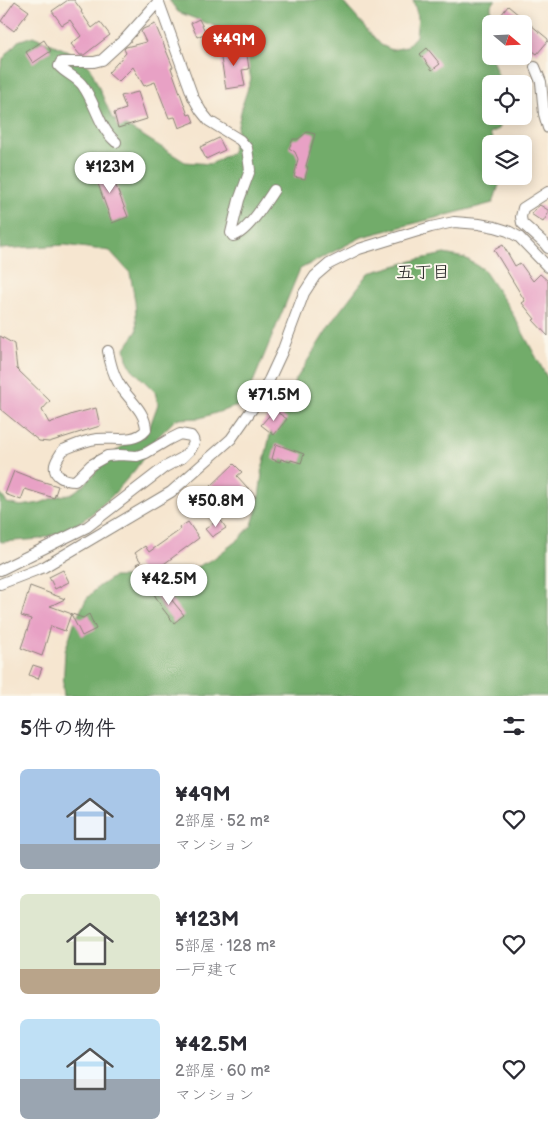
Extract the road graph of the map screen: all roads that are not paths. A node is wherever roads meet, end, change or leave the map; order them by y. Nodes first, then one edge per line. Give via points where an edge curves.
1 (158, 1) edge
2 (535, 67) dead end
3 (548, 128) edge
4 (116, 142) dead end
5 (274, 190) dead end
6 (548, 192) edge
7 (548, 248) edge
8 (546, 261) edge
9 (108, 351) dead end
10 (0, 570) edge
11 (0, 584) edge

1 - 4 street via 102,60 61,62 59,66 82,84 100,122
1 - 5 street via 201,111 209,122 240,140 247,148 250,170 237,208 233,236 244,230
2 - 3 street via 541,82
6 - 7 street via 523,208 520,217 522,223
8 - 11 street via 508,231 495,226 454,222 359,249 329,264 315,276 304,293 269,380 231,438 171,492 44,567
9 - 10 street via 118,384 144,418 146,430 137,438 96,439 63,450 54,467 59,477 75,481 90,465 106,456 137,456 180,434 191,436 194,443 182,458 165,467 87,527

